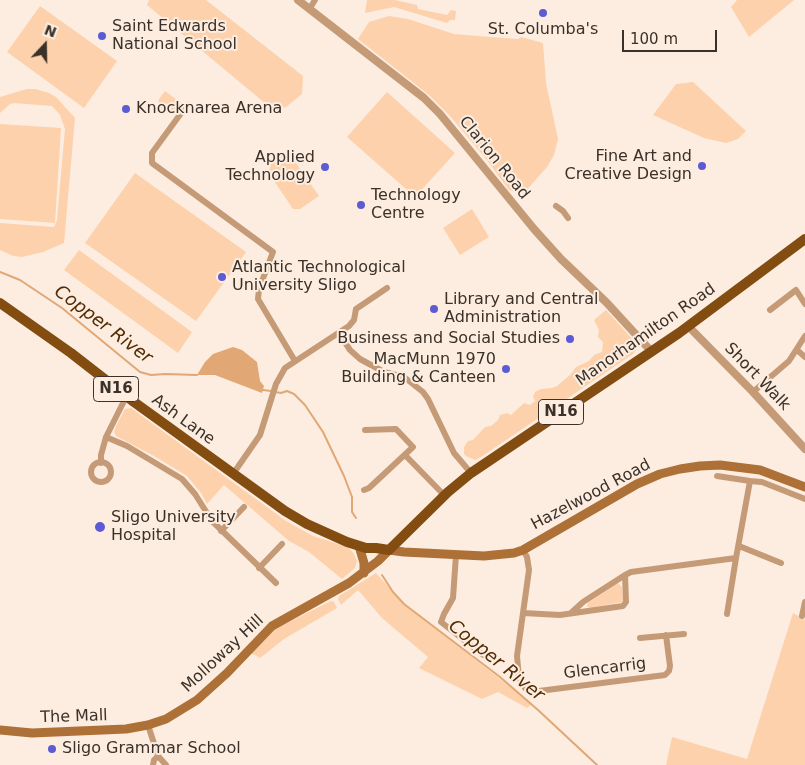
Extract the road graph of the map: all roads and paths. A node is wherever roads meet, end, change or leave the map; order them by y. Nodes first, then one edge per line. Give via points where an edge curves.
1 (298, 0) edge
2 (315, 0) edge
3 (310, 8) junction
4 (187, 105) dead end
5 (556, 206) dead end
6 (568, 218) dead end
7 (805, 239) edge
8 (387, 288) dead end
9 (0, 303) edge
10 (805, 304) edge
11 (770, 310) dead end
12 (688, 326) junction
13 (339, 333) junction
14 (805, 336) edge
15 (797, 350) junction
16 (651, 351) junction
17 (805, 357) edge
18 (295, 361) junction
19 (753, 392) junction
20 (126, 397) junction
21 (365, 430) dead end
22 (106, 437) junction
23 (805, 449) edge
24 (405, 455) junction
25 (101, 463) dead end
26 (470, 473) junction
27 (233, 474) junction
28 (717, 476) dead end
29 (750, 481) junction
30 (804, 486) edge
31 (364, 490) dead end
32 (444, 495) junction
33 (805, 499) edge
34 (244, 507) dead end
35 (221, 531) junction
36 (331, 535) junction
37 (282, 544) dead end
38 (359, 546) junction
39 (739, 546) junction
40 (376, 548) junction
41 (390, 550) junction
42 (523, 550) junction
43 (456, 555) junction
44 (736, 558) junction
45 (781, 563) dead end
46 (259, 568) junction
47 (364, 573) junction
48 (625, 575) junction
49 (276, 583) dead end
50 (805, 602) edge
51 (524, 613) junction
52 (572, 613) junction
53 (727, 614) dead end
54 (802, 616) dead end
55 (684, 634) dead end
56 (666, 635) junction
57 (640, 638) dead end
58 (484, 654) dead end
59 (148, 726) junction
60 (0, 730) edge
61 (158, 756) junction
62 (153, 765) edge
63 (166, 765) edge

1 - 3 street, Clarion Road
2 - 3 street
3 - 16 street, Clarion Road via 440,114 534,229
4 - 18 street via 152,153 152,163 273,252 258,299
5 - 6 street
7 - 12 highway, Manorhamilton Road / N16
8 - 13 street via 356,310 352,324
9 - 20 highway, Ash Lane / N16
10 - 11 street via 796,290
12 - 16 highway, Manorhamilton Road / N16
12 - 19 street, Short Walk
13 - 18 street
13 - 26 street via 360,359 384,372 404,377 423,392 454,453
14 - 15 street
15 - 17 street
15 - 19 street
16 - 26 highway, Manorhamilton Road / N16
18 - 27 street via 280,374 260,435
19 - 23 street, Short Walk
20 - 22 street
20 - 27 highway, Ash Lane / N16
21 - 24 street via 396,429 413,447
22 - 25 street
22 - 35 street via 182,479
24 - 31 street
24 - 32 street
26 - 32 highway, Manorhamilton Road / N16
27 - 36 highway, Ash Lane / N16 via 285,511
28 - 29 street
29 - 33 street via 762,482
29 - 39 street
30 - 42 main road, Hazelwood Road via 740,466 680,469 637,484
32 - 41 highway, Manorhamilton Road / N16
34 - 35 street
35 - 46 street
36 - 38 highway, Ash Lane / N16
36 - 40 highway, Ash Lane / N16 via 348,537
37 - 46 street
38 - 40 highway, Ash Lane / N16
38 - 47 main road
39 - 44 street
39 - 45 street
40 - 41 highway, Ash Lane / N16
41 - 43 main road, Hazelwood Road
41 - 47 main road, Molloway Hill
42 - 43 main road, Hazelwood Road via 492,556
42 - 51 street, Glencarrig via 529,570
43 - 58 street via 453,598 442,622
44 - 48 street
44 - 53 street
46 - 49 street
47 - 59 main road, Molloway Hill via 272,626 197,700 177,714
48 - 52 street
48 - 52 street via 626,602 623,606
50 - 54 street
51 - 52 street
51 - 56 street, Glencarrig via 517,656 522,683 531,690 665,675 670,666
55 - 56 street, Glencarrig
56 - 57 street, Glencarrig
59 - 60 main road, The Mall via 52,733
59 - 61 street
61 - 62 street
61 - 63 street

